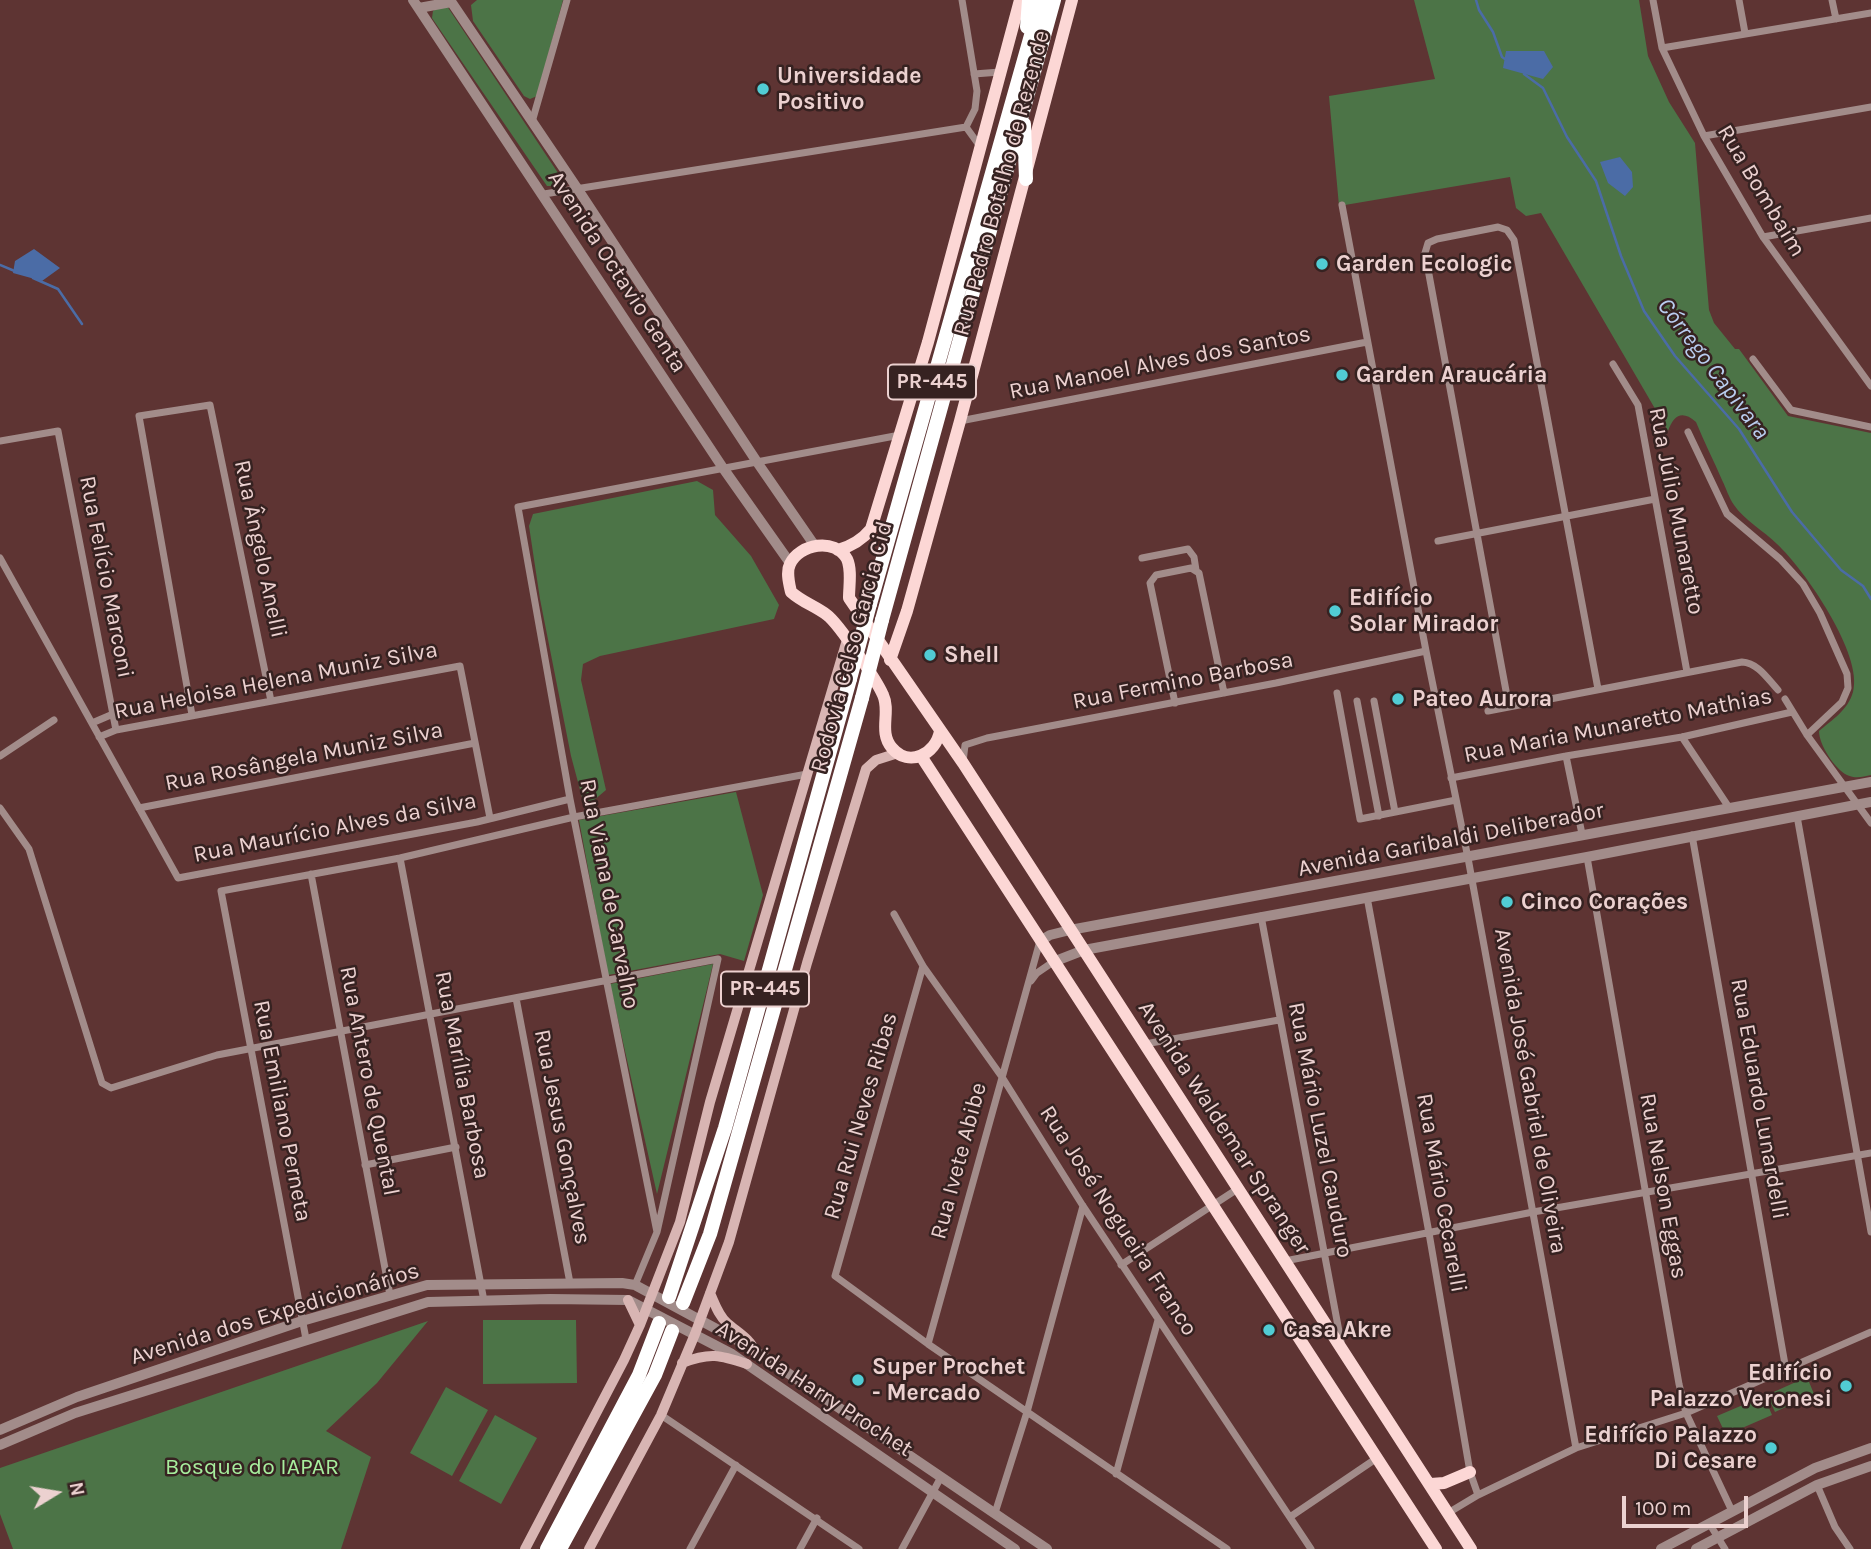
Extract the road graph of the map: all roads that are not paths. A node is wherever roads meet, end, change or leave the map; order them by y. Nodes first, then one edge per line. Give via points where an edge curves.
1 (567, 0) edge
2 (962, 0) edge
3 (1020, 0) edge
4 (1029, 0) edge
5 (1041, 0) edge
6 (1054, 0) edge
7 (1072, 0) edge
8 (1653, 0) edge
9 (1739, 0) edge
10 (1832, 0) edge
11 (454, 1) edge
12 (416, 4) edge
13 (1871, 13) edge
14 (1836, 19) junction
15 (1745, 33) junction
16 (1662, 48) junction
17 (1024, 64) junction
18 (999, 72) junction
19 (974, 74) junction
20 (1871, 107) edge
21 (1023, 109) junction
22 (532, 123) junction
23 (966, 127) junction
24 (1704, 136) junction
25 (979, 145) junction
26 (1026, 178) junction
27 (577, 188) junction
28 (544, 194) junction
29 (1342, 205) dead end
30 (1871, 218) edge
31 (1763, 237) junction
32 (1367, 342) junction
33 (1753, 359) dead end
34 (1613, 364) dead end
35 (1871, 386) edge
36 (960, 421) junction
37 (1871, 427) edge
38 (1688, 432) dead end
39 (900, 435) junction
40 (0, 441) edge
41 (757, 462) junction
42 (723, 468) junction
43 (1655, 499) junction
44 (1566, 516) junction
45 (1477, 533) junction
46 (1438, 541) dead end
47 (814, 546) junction
48 (838, 550) junction
49 (0, 558) edge
50 (1142, 558) dead end
51 (790, 563) junction
52 (1196, 570) junction
53 (847, 640) junction
54 (1426, 651) junction
55 (890, 660) junction
56 (1687, 672) junction
57 (1598, 689) junction
58 (1778, 690) dead end
59 (1224, 693) junction
60 (1337, 693) dead end
61 (1784, 699) dead end
62 (271, 701) junction
63 (1357, 701) dead end
64 (1374, 701) dead end
65 (1175, 703) junction
66 (1509, 707) junction
67 (1488, 710) dead end
68 (1791, 712) junction
69 (113, 714) junction
70 (192, 715) junction
71 (54, 720) dead end
72 (92, 723) junction
73 (116, 730) junction
74 (940, 731) junction
75 (1807, 735) junction
76 (99, 737) junction
77 (1682, 737) junction
78 (475, 743) junction
79 (898, 753) junction
80 (0, 756) edge
81 (1566, 756) junction
82 (921, 757) junction
83 (963, 763) junction
84 (807, 774) junction
85 (1451, 778) junction
86 (1871, 782) edge
87 (1846, 787) junction
88 (570, 799) junction
89 (1456, 800) junction
90 (1871, 802) edge
91 (1858, 805) junction
92 (0, 808) edge
93 (139, 808) junction
94 (1730, 809) junction
95 (1395, 812) junction
96 (1379, 816) junction
97 (1797, 816) junction
98 (574, 817) junction
99 (490, 818) junction
100 (1871, 823) edge
101 (1582, 834) junction
102 (1692, 835) junction
103 (1587, 857) junction
104 (400, 858) junction
105 (1468, 858) junction
106 (311, 874) junction
107 (1472, 878) junction
108 (1367, 897) junction
109 (894, 914) dead end
110 (1261, 916) junction
111 (1070, 930) junction
112 (1040, 941) junction
113 (1084, 950) junction
114 (1053, 962) junction
115 (923, 966) junction
116 (606, 981) junction
117 (1027, 988) junction
118 (516, 998) junction
119 (430, 1014) junction
120 (1279, 1020) junction
121 (339, 1031) junction
122 (1146, 1044) junction
123 (250, 1048) junction
124 (1002, 1077) junction
125 (456, 1147) junction
126 (1871, 1153) edge
127 (1859, 1155) junction
128 (365, 1165) junction
129 (1752, 1173) junction
130 (1239, 1188) junction
131 (1644, 1194) junction
132 (1213, 1205) junction
133 (1083, 1206) junction
134 (1533, 1212) junction
135 (657, 1232) junction
136 (1871, 1232) edge
137 (1429, 1233) junction
138 (1324, 1252) junction
139 (1285, 1261) junction
140 (1121, 1265) junction
141 (480, 1283) junction
142 (570, 1283) junction
143 (635, 1285) junction
144 (710, 1293) junction
145 (652, 1294) junction
146 (390, 1295) junction
147 (628, 1300) junction
148 (484, 1301) junction
149 (646, 1309) junction
150 (700, 1320) junction
151 (1158, 1320) junction
152 (302, 1321) junction
153 (640, 1325) junction
154 (1871, 1332) edge
155 (695, 1334) junction
156 (306, 1339) junction
157 (928, 1344) junction
158 (1343, 1350) junction
159 (755, 1352) junction
160 (682, 1363) junction
161 (747, 1364) junction
162 (1786, 1370) junction
163 (1027, 1412) junction
164 (1686, 1413) junction
165 (661, 1415) junction
166 (0, 1430) edge
167 (0, 1445) edge
168 (1576, 1448) junction
169 (1871, 1448) edge
170 (1377, 1458) junction
171 (736, 1465) junction
172 (1871, 1465) edge
173 (1470, 1472) junction
174 (1116, 1474) junction
175 (941, 1476) junction
176 (1431, 1484) junction
177 (1817, 1485) junction
178 (932, 1491) junction
179 (1478, 1495) junction
180 (1732, 1511) junction
181 (995, 1513) junction
182 (1448, 1513) junction
183 (1290, 1517) junction
184 (817, 1518) junction
185 (1709, 1523) junction
186 (1717, 1538) junction
187 (525, 1549) edge
188 (547, 1549) edge
189 (560, 1549) edge
190 (589, 1549) edge
191 (690, 1549) edge
192 (800, 1549) edge
193 (859, 1549) edge
194 (902, 1549) edge
195 (1015, 1549) edge
196 (1047, 1549) edge
197 (1227, 1549) edge
198 (1311, 1549) edge
199 (1436, 1549) edge
200 (1471, 1549) edge
201 (1661, 1549) edge
202 (1696, 1549) edge
203 (1725, 1549) edge
204 (1850, 1549) edge

1 - 22 street
2 - 19 street
3 - 18 main road, PR-445
4 - 17 highway
5 - 17 highway, Rodovia Celso Garcia Cid / PR-445
6 - 21 highway, Rodovia Celso Garcia Cid / PR-445
7 - 26 main road, Rua Pedro Botelho de Rezende
8 - 16 street, Rua Bombaim
9 - 15 street
10 - 14 street
11 - 12 street
11 - 22 street, Avenida Octavio Genta
12 - 28 street, Avenida Octavio Genta
13 - 14 street
14 - 15 street
15 - 16 street
16 - 24 street, Rua Bombaim
17 - 21 highway, Rodovia Celso Garcia Cid / PR-445, bridge via 676,1300 710,1234
18 - 19 street
18 - 25 main road, PR-445
19 - 23 street via 977,101
20 - 24 street
21 - 26 highway
22 - 27 street, Avenida Octavio Genta
23 - 25 street
23 - 27 street
24 - 31 street, Rua Bombaim
25 - 39 main road, PR-445
26 - 36 main road, Rua Pedro Botelho de Rezende
27 - 28 street
27 - 41 street, Avenida Octavio Genta
28 - 42 street, Avenida Octavio Genta
29 - 32 street, Avenida José Gabriel de Oliveira
30 - 31 street
31 - 35 street, Rua Bombaim
32 - 36 street, Rua Manoel Alves dos Santos
32 - 54 street, Avenida José Gabriel de Oliveira
33 - 37 street via 1791,410
34 - 43 street, Rua Júlio Munaretto via 1638,405
36 - 55 main road, Rua Pedro Botelho de Rezende
38 - 75 street via 1727,514 1803,584 1847,674 1842,702
39 - 41 street
39 - 48 main road via 871,529 852,546
40 - 69 street, Rua Felício Marconi via 58,431
41 - 42 street
41 - 47 street, Avenida Octavio Genta
42 - 51 street, Avenida Octavio Genta
42 - 88 street, Rua Viana de Carvalho via 519,507
43 - 44 street
43 - 56 street, Rua Júlio Munaretto
44 - 45 street
44 - 45 street via 1514,240 1498,227 1428,243 1425,253
44 - 57 street
45 - 46 street
45 - 66 street
47 - 48 main road
47 - 51 main road
48 - 55 main road, Avenida Waldemar Spranger via 848,567 849,598
49 - 72 street, Rua Maurício Alves da Silva
50 - 52 street via 1188,549
51 - 53 main road via 791,592 830,617
52 - 59 street
52 - 65 street via 1156,575 1150,583
53 - 79 main road via 884,697 885,736
53 - 84 main road
54 - 59 street, Rua Fermino Barbosa
54 - 85 street, Avenida José Gabriel de Oliveira
55 - 74 main road, Avenida Waldemar Spranger
56 - 57 street
56 - 58 street via 1748,662
57 - 66 street
59 - 65 street, Rua Fermino Barbosa
60 - 96 street via 1360,819
61 - 68 street
62 - 70 street, Rua Heloisa Helena Muniz Silva
62 - 70 street, Rua Ângelo Anelli via 211,405 139,416
62 - 78 street, Rua Heloisa Helena Muniz Silva via 460,666
63 - 96 street
64 - 95 street
65 - 83 street, Rua Fermino Barbosa via 972,742 965,746
66 - 67 street
68 - 75 street
68 - 77 street, Rua Maria Munaretto Mathias
69 - 72 street
69 - 73 street, Rua Felício Marconi
70 - 73 street, Rua Heloisa Helena Muniz Silva
71 - 80 street
72 - 76 street, Rua Maurício Alves da Silva
73 - 76 street, Rua Heloisa Helena Muniz Silva
74 - 82 main road via 937,743
74 - 83 main road, Avenida Waldemar Spranger
75 - 87 street
76 - 93 street, Rua Maurício Alves da Silva
77 - 81 street, Rua Maria Munaretto Mathias
77 - 94 street
78 - 93 street, Rua Rosângela Muniz Silva
78 - 99 street
79 - 82 main road
79 - 144 main road via 876,760 866,769 729,1242
81 - 85 street, Rua Maria Munaretto Mathias
81 - 101 street
82 - 112 main road
83 - 111 main road, Avenida Waldemar Spranger
84 - 98 street
84 - 145 main road via 710,1102 686,1203
85 - 89 street, Avenida José Gabriel de Oliveira
86 - 87 street, Avenida Garibaldi Deliberador
87 - 91 street
87 - 94 street, Avenida Garibaldi Deliberador
88 - 98 street, Rua Viana de Carvalho
88 - 99 street, Rua Maurício Alves da Silva
89 - 95 street
89 - 105 street, Avenida José Gabriel de Oliveira
90 - 91 street, Avenida Garibaldi Deliberador
91 - 97 street, Avenida Garibaldi Deliberador
91 - 100 street
92 - 123 street via 29,849 102,1083 111,1088
93 - 99 street, Rua Maurício Alves da Silva via 178,878
94 - 101 street, Avenida Garibaldi Deliberador
95 - 96 street
97 - 102 street, Avenida Garibaldi Deliberador
97 - 127 street
98 - 104 street
98 - 116 street, Rua Viana de Carvalho
101 - 105 street, Avenida Garibaldi Deliberador
102 - 103 street, Avenida Garibaldi Deliberador
102 - 129 street, Rua Eduardo Lunardelli
103 - 107 street, Avenida Garibaldi Deliberador
103 - 131 street, Rua Nelson Eggas
104 - 106 street
104 - 119 street, Rua Marília Barbosa
105 - 107 street, Avenida José Gabriel de Oliveira
105 - 111 street, Avenida Garibaldi Deliberador
106 - 121 street, Rua Antero de Quental
106 - 123 street, Rua Emiliano Perneta via 221,891
107 - 108 street, Avenida Garibaldi Deliberador
107 - 134 street, Avenida José Gabriel de Oliveira
108 - 110 street, Avenida Garibaldi Deliberador
108 - 137 street, Rua Mário Cecarelli
109 - 115 street, Rua José Nogueira Franco
110 - 113 street, Avenida Garibaldi Deliberador
110 - 120 street, Rua Mário Luzel Cauduro
111 - 112 street, Avenida Garibaldi Deliberador
111 - 113 main road, Avenida Waldemar Spranger
112 - 114 main road
112 - 117 street, Rua Ivete Abibe
113 - 114 street, Avenida Garibaldi Deliberador
113 - 122 main road, Avenida Waldemar Spranger
114 - 117 street, Rua Ivete Abibe via 1037,972
114 - 132 main road
115 - 124 street, Rua José Nogueira Franco
115 - 157 street, Rua Rui Neves Ribas via 835,1276
116 - 118 street
116 - 135 street, Rua Viana de Carvalho
116 - 135 street via 718,959
117 - 124 street, Rua Ivete Abibe
118 - 119 street
118 - 142 street, Rua Jesus Gonçalves
119 - 121 street
119 - 125 street, Rua Marília Barbosa
120 - 122 street
120 - 138 street, Rua Mário Luzel Cauduro
121 - 123 street
121 - 128 street, Rua Antero de Quental
122 - 130 main road, Avenida Waldemar Spranger
123 - 152 street, Rua Emiliano Perneta
124 - 133 street, Rua José Nogueira Franco
124 - 157 street, Rua Ivete Abibe
125 - 128 street
125 - 141 street, Rua Marília Barbosa
126 - 127 street
127 - 129 street
127 - 136 street
128 - 146 street, Rua Antero de Quental
129 - 131 street
129 - 162 street, Rua Eduardo Lunardelli
130 - 132 street
130 - 139 main road, Avenida Waldemar Spranger
131 - 134 street
131 - 164 street, Rua Nelson Eggas
132 - 140 street
132 - 170 main road
133 - 140 street, Rua José Nogueira Franco
133 - 163 street
134 - 137 street
134 - 168 street, Avenida José Gabriel de Oliveira
135 - 143 street
137 - 138 street
137 - 173 street, Rua Mário Cecarelli
138 - 139 street
138 - 158 street, Rua Mário Luzel Cauduro
139 - 158 main road, Avenida Waldemar Spranger
140 - 151 street, Rua José Nogueira Franco
141 - 142 street, Avenida dos Expedicionários
141 - 146 street, Avenida dos Expedicionários via 427,1285
141 - 148 street, Rua Marília Barbosa
142 - 143 street, Avenida dos Expedicionários
143 - 145 street, Avenida dos Expedicionários
144 - 150 main road
144 - 159 main road via 717,1311
145 - 149 main road
145 - 150 street, Avenida Harry Prochet
146 - 152 street, Avenida dos Expedicionários
147 - 148 street, Avenida dos Expedicionários
147 - 149 street, Avenida dos Expedicionários
147 - 153 main road
148 - 156 street, Avenida dos Expedicionários via 428,1302
149 - 153 main road
149 - 155 street, Avenida Harry Prochet
150 - 155 main road
150 - 159 street, Avenida Harry Prochet
151 - 174 street
151 - 183 street, Rua José Nogueira Franco
152 - 156 street, Rua Emiliano Perneta
152 - 166 street, Avenida dos Expedicionários via 77,1397
153 - 187 main road
154 - 162 street
155 - 160 main road
155 - 161 street, Avenida Harry Prochet
156 - 167 street, Avenida dos Expedicionários via 75,1413
157 - 163 street
158 - 176 main road, Avenida Waldemar Spranger
159 - 161 street
159 - 175 street, Avenida Harry Prochet
160 - 161 main road via 719,1355
160 - 165 main road
161 - 178 street, Avenida Harry Prochet
162 - 164 street
163 - 174 street
163 - 181 street
164 - 168 street
164 - 180 street, Rua Nelson Eggas
165 - 171 street
165 - 190 main road
168 - 179 street
169 - 180 street via 1815,1468
170 - 183 street
170 - 199 main road
171 - 184 street
171 - 191 street
172 - 177 street
173 - 176 main road
173 - 179 street, Rua Mário Cecarelli
174 - 197 street
175 - 178 street
175 - 181 street, Avenida Harry Prochet
176 - 182 main road, Avenida Waldemar Spranger
177 - 186 street
177 - 204 street
178 - 194 street
178 - 195 street, Avenida Harry Prochet
179 - 182 street
180 - 185 street
181 - 196 street, Avenida Harry Prochet
182 - 200 main road, Avenida Waldemar Spranger
183 - 198 street, Rua José Nogueira Franco
184 - 192 street
184 - 193 street
185 - 186 street
185 - 201 street
186 - 202 street
186 - 203 street
188 - 189 highway via 666,1327 655,1375

